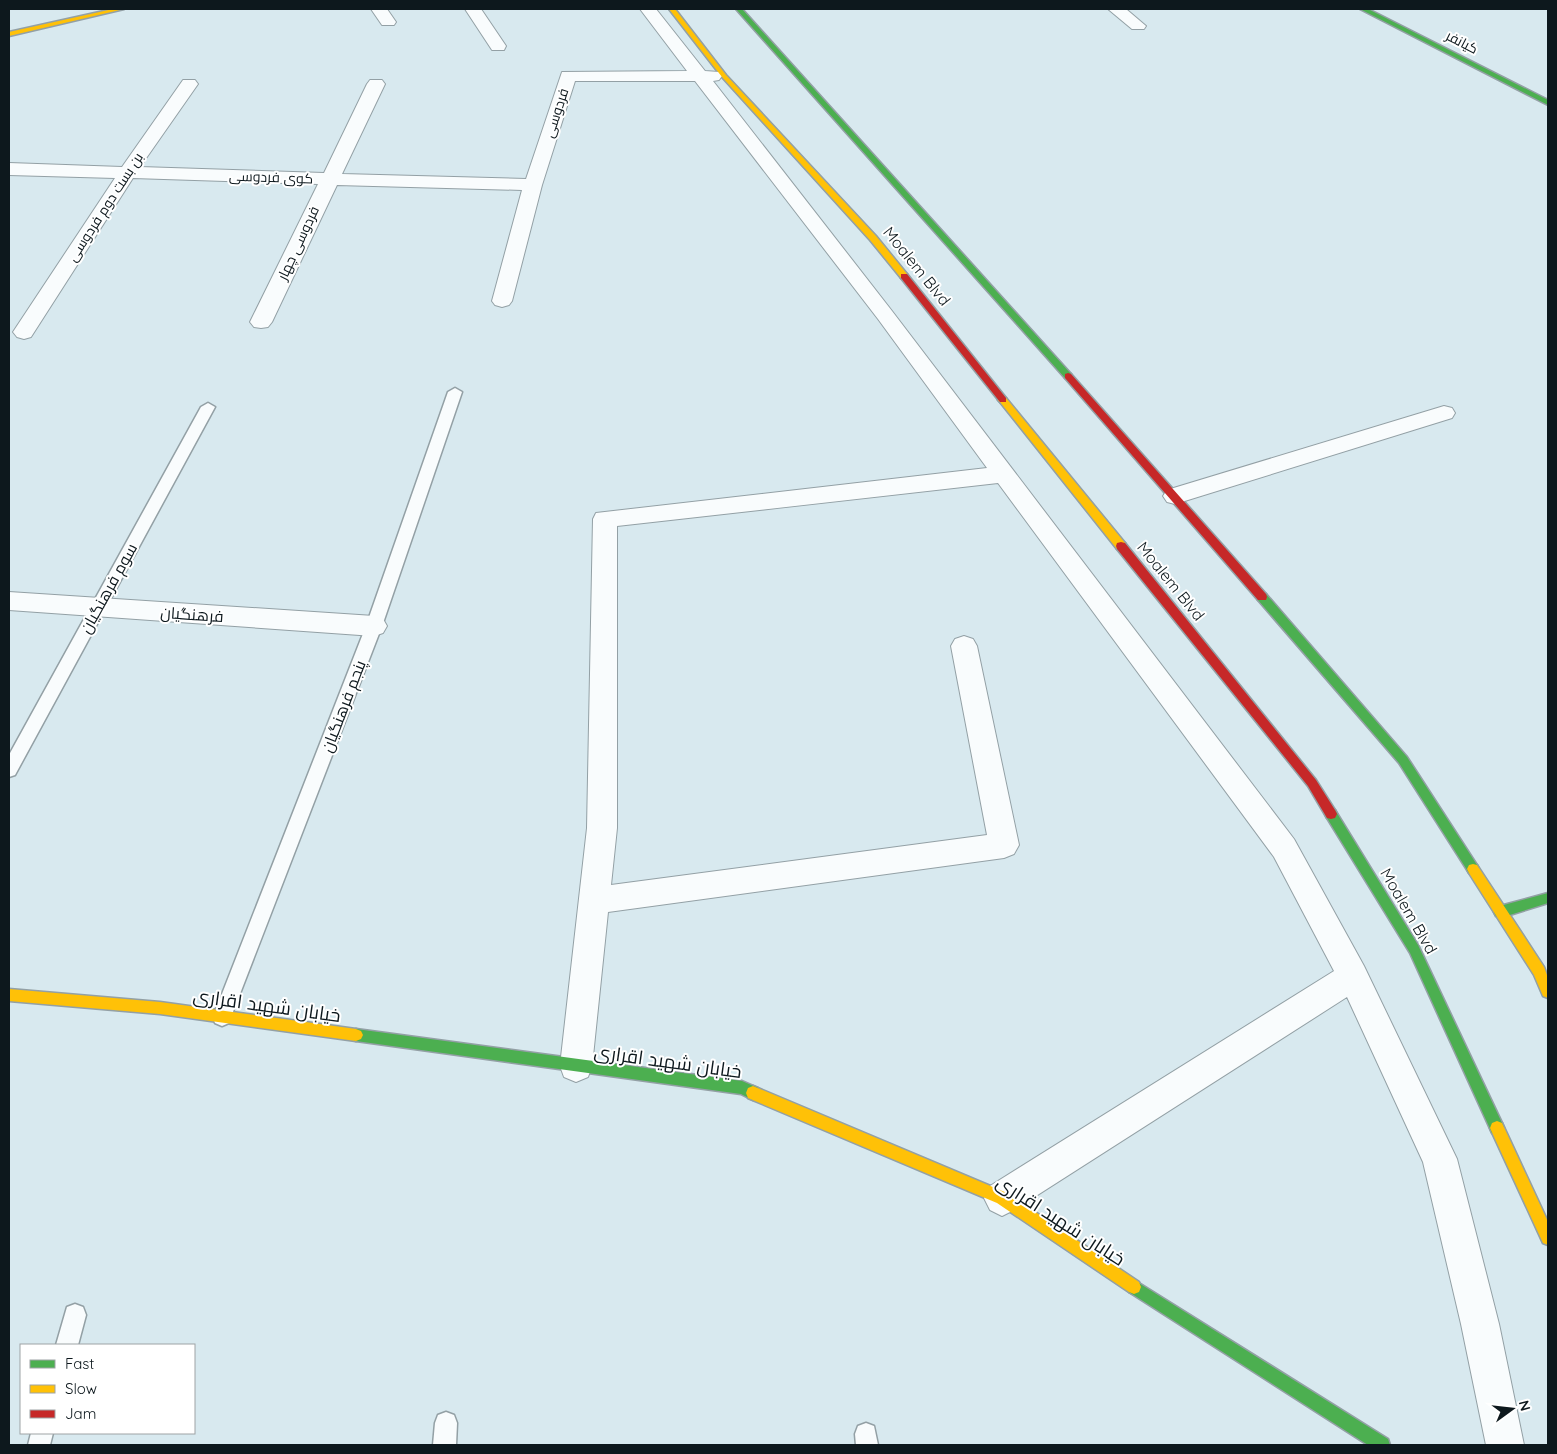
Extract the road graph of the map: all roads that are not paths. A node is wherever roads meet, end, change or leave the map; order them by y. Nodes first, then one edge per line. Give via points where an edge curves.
1 (121, 9) edge
2 (473, 9) edge
3 (648, 9) edge
4 (672, 9) edge
5 (739, 9) edge
6 (1116, 9) edge
7 (1363, 9) edge
8 (1138, 26) dead end
9 (9, 34) edge
10 (498, 46) dead end
11 (711, 76) junction
12 (189, 84) dead end
13 (376, 84) dead end
14 (1548, 102) edge
15 (9, 169) edge
16 (127, 173) junction
17 (328, 179) junction
18 (533, 185) junction
19 (502, 301) dead end
20 (261, 322) dead end
21 (24, 332) dead end
22 (455, 392) dead end
23 (208, 407) dead end
24 (1444, 413) dead end
25 (1004, 474) junction
26 (1175, 496) junction
27 (9, 601) edge
28 (97, 607) junction
29 (374, 626) junction
30 (964, 646) dead end
31 (9, 770) edge
32 (1548, 898) edge
33 (594, 901) junction
34 (1500, 912) junction
35 (1352, 976) junction
36 (1548, 992) edge
37 (9, 995) edge
38 (222, 1017) junction
39 (576, 1066) junction
40 (1002, 1198) junction
41 (1548, 1238) edge
42 (75, 1315) dead end
43 (67, 1344) edge
44 (446, 1423) dead end
45 (444, 1445) edge
46 (1382, 1445) edge
47 (1505, 1445) edge

1 - 9 main road
2 - 10 street
3 - 11 street
4 - 11 main road, Moalem Blvd
5 - 26 main road
6 - 8 street
7 - 14 main road, کیانفر
11 - 18 street, فردوسی via 568,76
11 - 25 street
11 - 41 main road, Moalem Blvd via 873,238 1312,783 1414,949
12 - 16 street, بن بست دوم فردوسی
13 - 17 street, فردوسی چهار
15 - 16 street, کوی فردوسی
16 - 17 street, کوی فردوسی
16 - 21 street, بن بست دوم فردوسی
17 - 18 street, کوی فردوسی
17 - 20 street, فردوسی چهار
18 - 19 street, فردوسی
22 - 29 lane, پنجم فرهنگیان
23 - 28 lane, سوم فرهنگیان
24 - 26 street
25 - 33 street via 605,519 602,828
25 - 35 street via 1284,848
26 - 34 main road via 1403,760
27 - 28 street, فرهنگیان
28 - 29 street, فرهنگیان
28 - 31 lane, سوم فرهنگیان
29 - 38 lane, پنجم فرهنگیان
30 - 33 street via 1004,845
32 - 34 main road
33 - 39 street
34 - 36 main road via 1539,971
35 - 40 street
35 - 47 street via 1440,1159
37 - 38 main road, خیابان شهید اقراری via 160,1008
38 - 39 main road, خیابان شهید اقراری
39 - 40 main road, خیابان شهید اقراری via 742,1088
40 - 46 main road, خیابان شهید اقراری via 1135,1288
42 - 43 lane
44 - 45 lane

